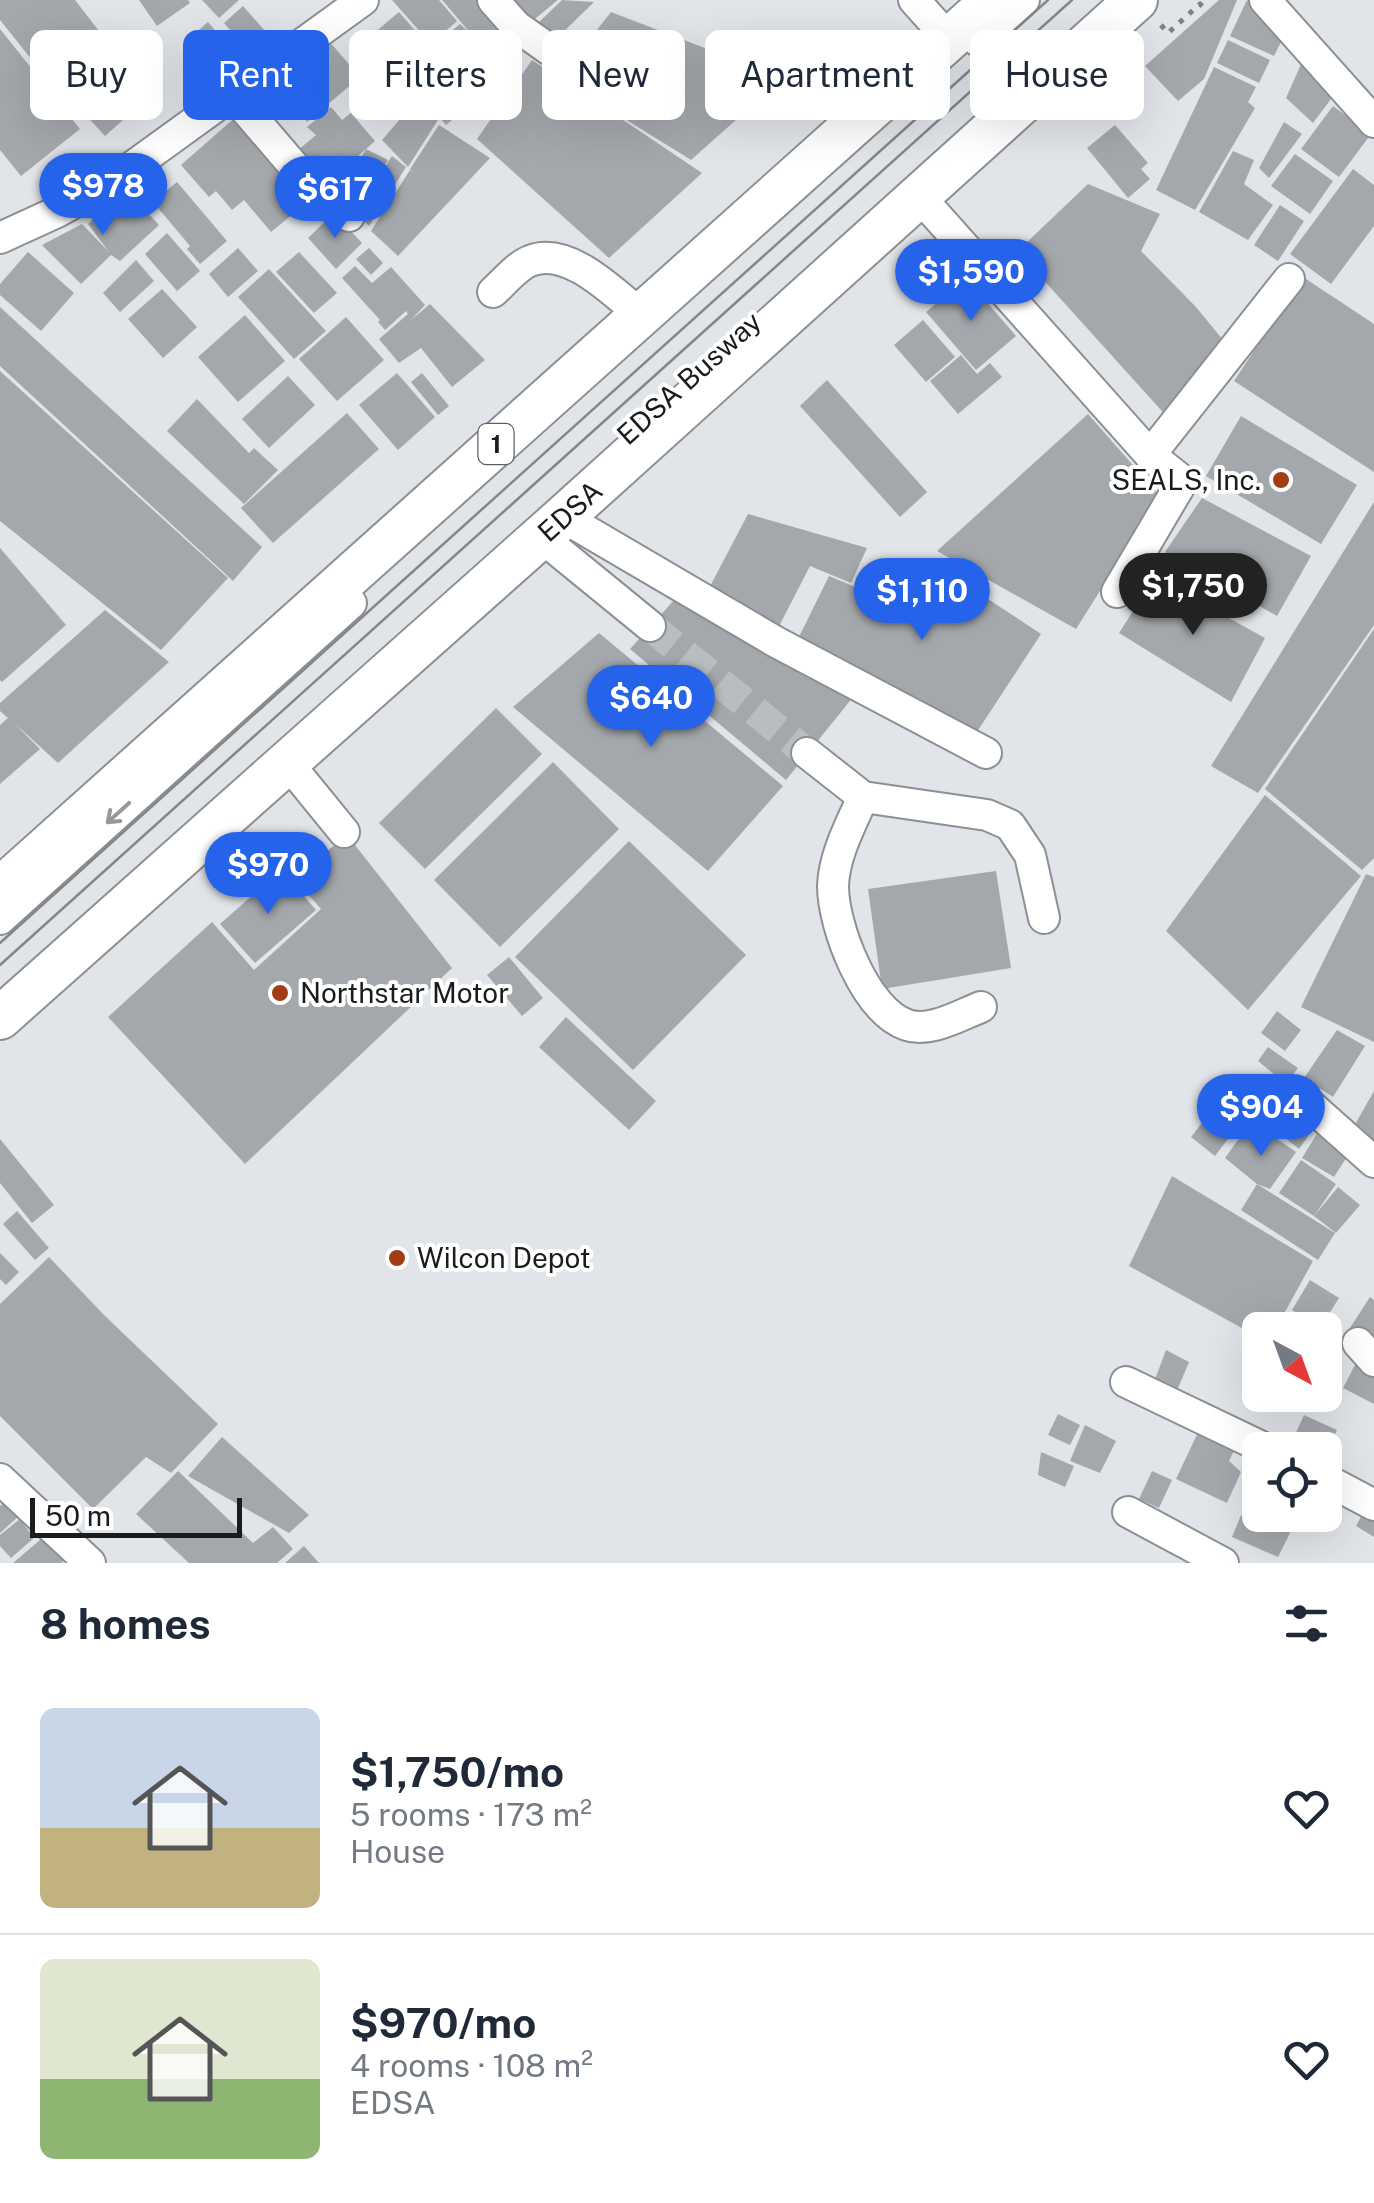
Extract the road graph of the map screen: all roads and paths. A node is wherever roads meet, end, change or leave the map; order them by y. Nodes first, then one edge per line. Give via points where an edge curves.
1 (363, 0) edge
2 (493, 0) edge
3 (914, 0) edge
4 (992, 0) edge
5 (1024, 0) edge
6 (1110, 0) edge
7 (1136, 0) edge
8 (1265, 0) edge
9 (1204, 8) dead end
10 (1180, 22) dead end
11 (322, 30) edge
12 (941, 30) edge
13 (950, 38) edge
14 (542, 44) edge
15 (199, 120) edge
16 (255, 120) edge
17 (858, 120) edge
18 (1374, 122) edge
19 (919, 196) junction
20 (349, 216) dead end
21 (0, 238) edge
22 (1289, 279) dead end
23 (494, 292) dead end
24 (640, 315) junction
25 (1150, 456) junction
26 (552, 527) junction
27 (1117, 592) dead end
28 (650, 626) tunnel mouth
29 (807, 753) tunnel mouth
30 (986, 753) dead end
31 (287, 762) junction
32 (863, 797) junction
33 (344, 832) dead end
34 (0, 888) edge
35 (1044, 918) dead end
36 (0, 920) edge
37 (0, 996) edge
38 (982, 1006) dead end
39 (0, 1018) edge
40 (1302, 1098) dead end
41 (1374, 1162) edge
42 (1126, 1382) dead end
43 (1242, 1438) edge
44 (3, 1487) edge
45 (1342, 1488) edge
46 (1374, 1505) edge
47 (1128, 1512) dead end
48 (90, 1563) edge
49 (1222, 1563) edge

1 - 11 street
2 - 14 street
3 - 12 street
4 - 13 highway, 1
5 -> 36 street, EDSA Busway
6 - 37 street, EDSA Busway
7 - 19 highway, EDSA
8 - 18 street
9 - 10 path via 1200,4
15 - 21 street via 114,180
16 - 20 street via 317,193
17 - 24 highway, 1
19 - 25 street
19 - 26 highway, EDSA
22 - 25 street
23 - 24 street via 527,262 558,260 591,274
24 - 34 highway, 1
25 - 27 street via 1179,478 1179,487
26 - 28 street
26 - 30 street
26 - 31 highway, EDSA
29 - 32 street
31 - 33 street
31 - 39 highway, EDSA
32 - 35 street via 987,815 1010,825 1030,855
32 - 38 street via 833,888 846,942 872,999 908,1026 934,1025
40 - 41 street
42 - 43 street
44 - 48 street
45 - 46 street
47 - 49 street

